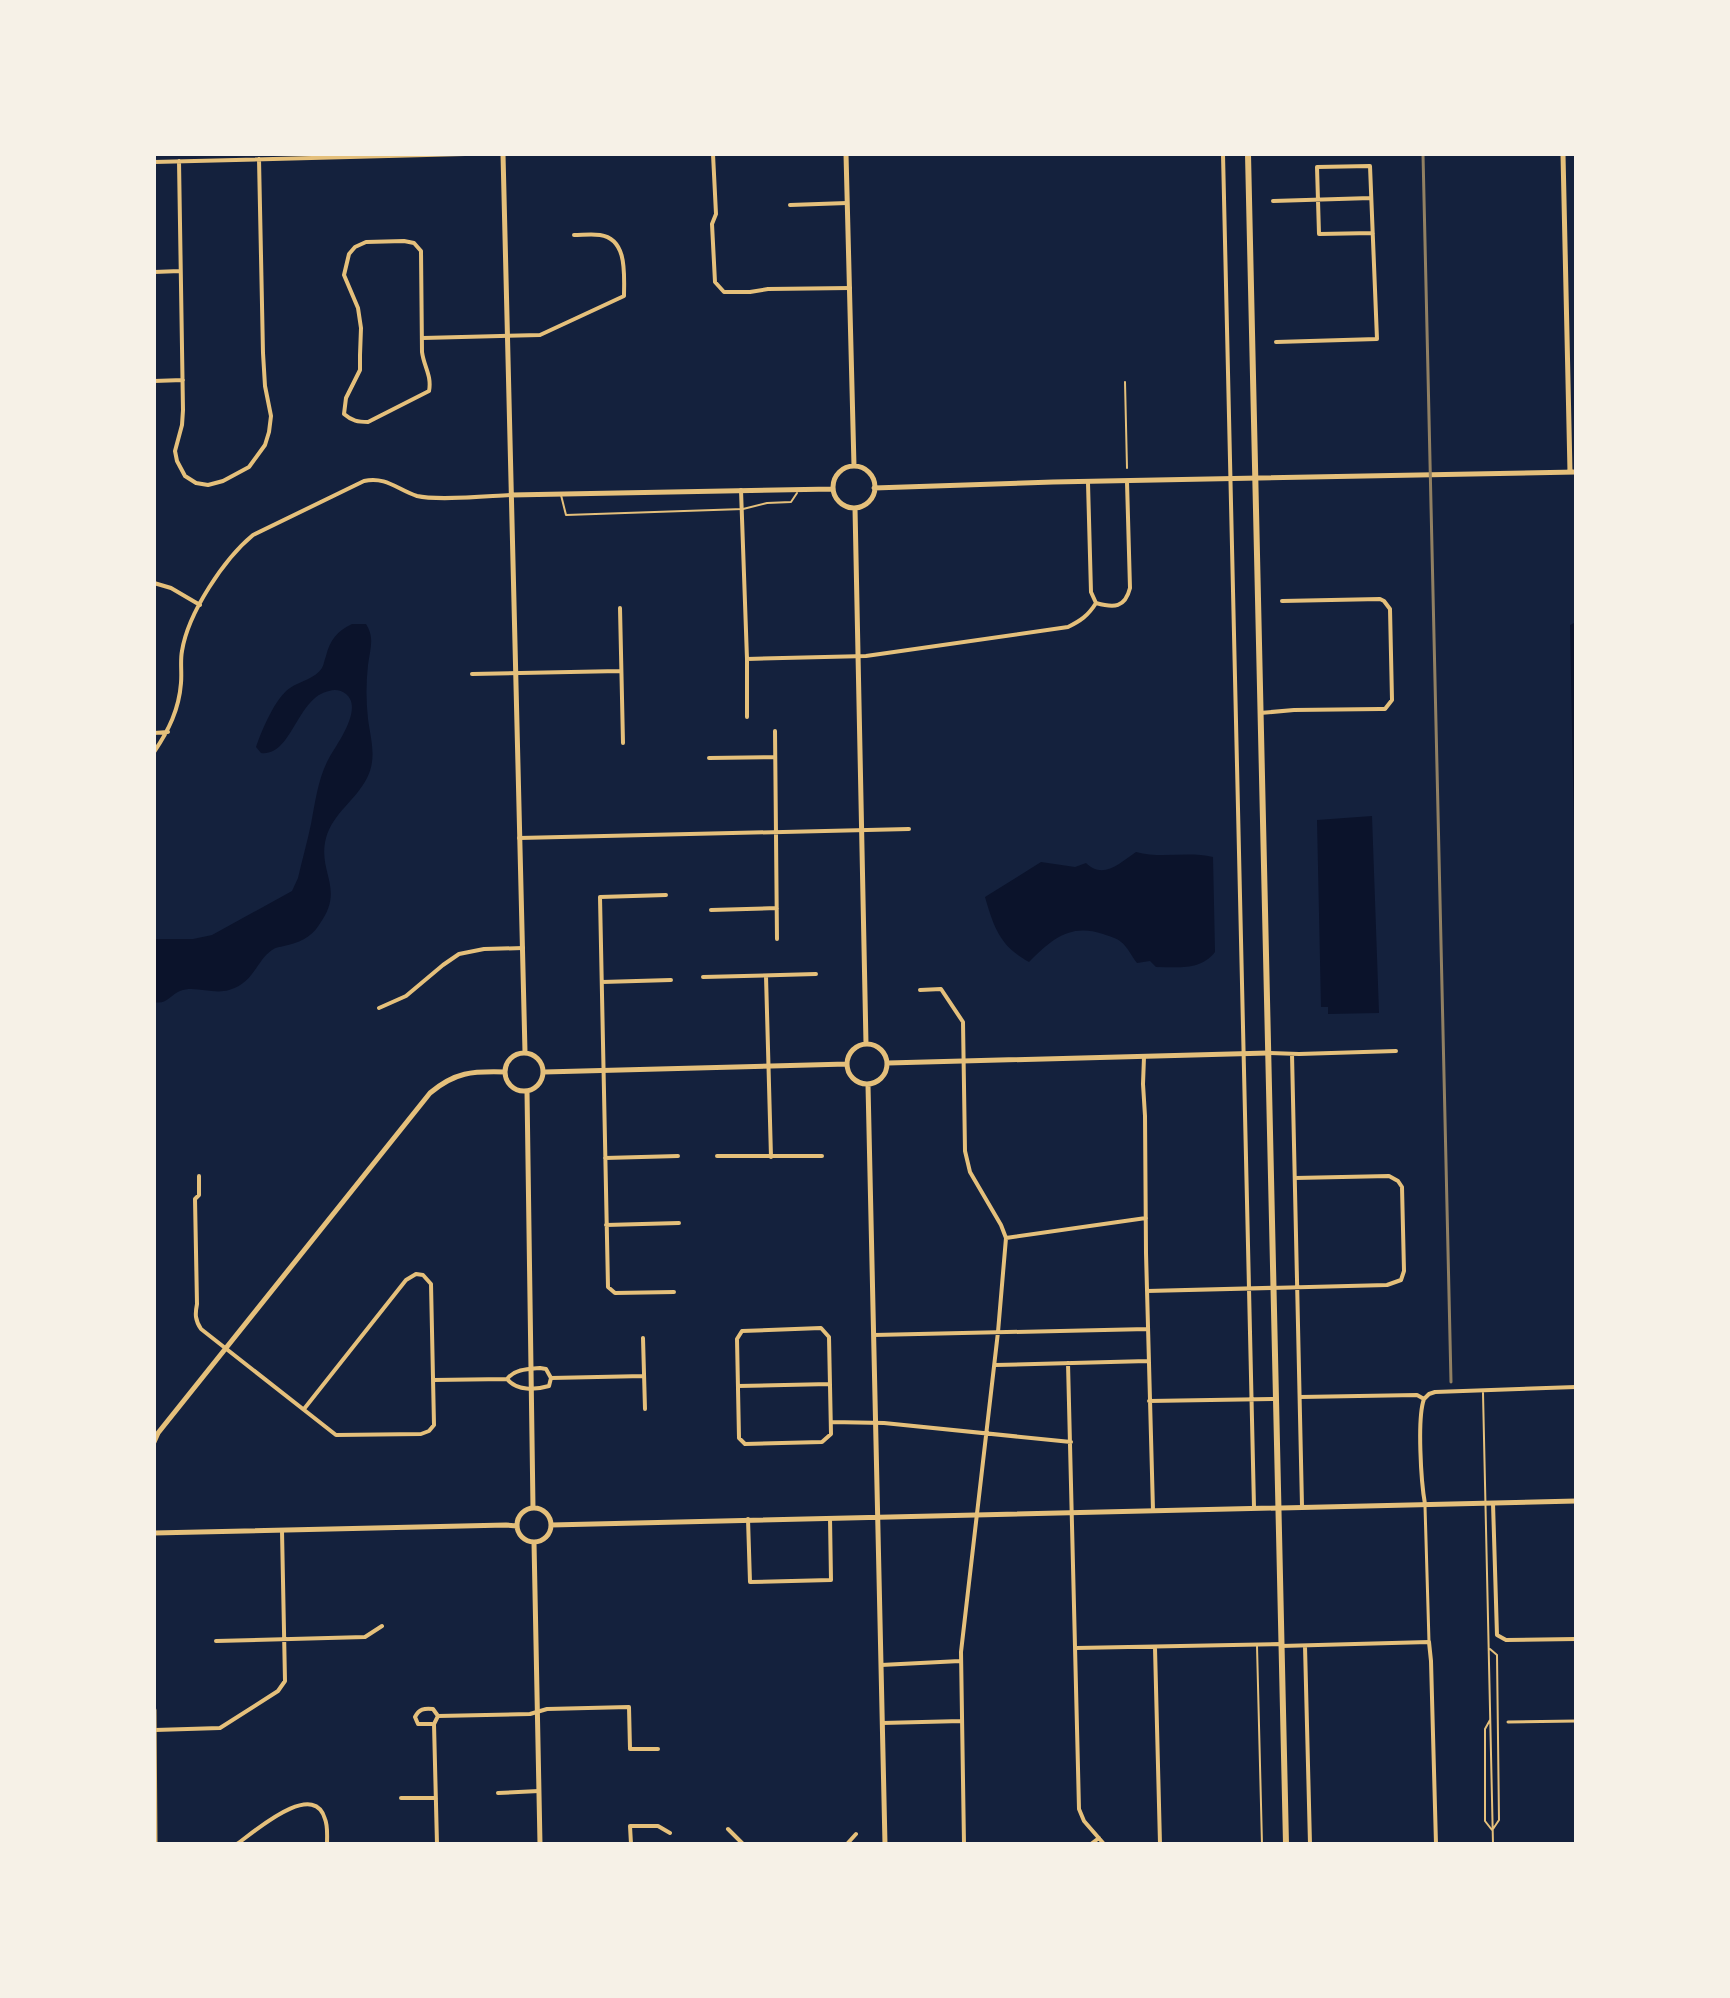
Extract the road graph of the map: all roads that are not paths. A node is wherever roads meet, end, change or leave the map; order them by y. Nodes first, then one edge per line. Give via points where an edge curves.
1 (465, 154) edge
2 (503, 154) edge
3 (713, 154) edge
4 (846, 154) edge
5 (1223, 154) edge
6 (1248, 154) edge
7 (1563, 154) edge
8 (259, 159) junction
9 (179, 161) junction
10 (154, 162) edge
11 (1371, 198) junction
12 (1318, 199) junction
13 (1273, 201) dead end
14 (848, 203) junction
15 (790, 205) dead end
16 (1373, 233) junction
17 (574, 235) dead end
18 (180, 271) junction
19 (154, 272) edge
20 (850, 288) junction
21 (507, 337) junction
22 (423, 338) junction
23 (1276, 342) dead end
24 (183, 380) junction
25 (154, 381) edge
26 (1125, 382) dead end
27 (854, 466) junction
28 (1127, 468) dead end
29 (1573, 472) edge
30 (1230, 479) junction
31 (1255, 479) junction
32 (1127, 482) junction
33 (1088, 483) junction
34 (874, 488) junction
35 (800, 489) junction
36 (833, 489) junction
37 (741, 490) junction
38 (561, 494) junction
39 (511, 495) junction
40 (855, 508) junction
41 (743, 509) junction
42 (154, 583) edge
43 (1282, 601) dead end
44 (1096, 603) junction
45 (200, 605) junction
46 (620, 608) dead end
47 (858, 656) junction
48 (747, 659) junction
49 (620, 671) junction
50 (515, 672) junction
51 (472, 674) dead end
52 (1260, 713) junction
53 (747, 717) dead end
54 (775, 731) dead end
55 (168, 732) junction
56 (154, 733) edge
57 (623, 743) dead end
58 (154, 752) edge
59 (775, 757) junction
60 (709, 758) dead end
61 (909, 829) dead end
62 (862, 831) junction
63 (777, 832) junction
64 (519, 838) junction
65 (666, 895) dead end
66 (777, 908) junction
67 (711, 910) dead end
68 (777, 939) dead end
69 (523, 948) junction
70 (816, 974) dead end
71 (766, 976) junction
72 (703, 977) dead end
73 (671, 980) dead end
74 (602, 982) junction
75 (920, 990) dead end
76 (379, 1008) dead end
77 (866, 1044) junction
78 (1396, 1051) dead end
79 (525, 1052) junction
80 (1244, 1053) junction
81 (1268, 1053) junction
82 (1292, 1054) junction
83 (1144, 1057) junction
84 (964, 1061) junction
85 (888, 1063) junction
86 (847, 1064) junction
87 (769, 1066) junction
88 (604, 1070) junction
89 (505, 1072) junction
90 (544, 1072) junction
91 (868, 1085) junction
92 (527, 1091) junction
93 (678, 1156) dead end
94 (717, 1156) dead end
95 (822, 1156) dead end
96 (771, 1157) junction
97 (605, 1158) junction
98 (199, 1176) dead end
99 (1295, 1178) junction
100 (1146, 1218) junction
101 (679, 1223) dead end
102 (606, 1225) junction
103 (1006, 1238) junction
104 (1273, 1287) junction
105 (1297, 1287) junction
106 (1249, 1289) junction
107 (1147, 1291) junction
108 (674, 1292) dead end
109 (1148, 1329) junction
110 (998, 1332) junction
111 (874, 1335) junction
112 (643, 1338) dead end
113 (226, 1347) junction
114 (1148, 1361) junction
115 (1068, 1363) junction
116 (994, 1365) junction
117 (531, 1368) junction
118 (644, 1376) junction
119 (551, 1378) junction
120 (507, 1379) junction
121 (433, 1380) junction
122 (830, 1384) junction
123 (738, 1386) junction
124 (1576, 1387) edge
125 (531, 1389) junction
126 (1483, 1390) junction
127 (1300, 1397) junction
128 (1276, 1399) junction
129 (1424, 1399) junction
130 (1251, 1400) junction
131 (1149, 1401) junction
132 (304, 1409) junction
133 (645, 1409) dead end
134 (831, 1422) junction
135 (876, 1423) junction
136 (986, 1434) junction
137 (154, 1442) edge
138 (1071, 1442) junction
139 (1576, 1501) edge
140 (1485, 1503) junction
141 (1493, 1503) junction
142 (1425, 1504) junction
143 (1302, 1506) junction
144 (1254, 1507) junction
145 (1278, 1507) junction
146 (533, 1508) junction
147 (1153, 1510) junction
148 (1072, 1512) junction
149 (975, 1515) junction
150 (878, 1516) junction
151 (830, 1518) junction
152 (748, 1519) junction
153 (551, 1525) junction
154 (517, 1526) junction
155 (282, 1531) junction
156 (154, 1533) edge
157 (534, 1542) junction
158 (382, 1626) dead end
159 (285, 1639) junction
160 (1576, 1639) edge
161 (216, 1641) dead end
162 (1429, 1642) junction
163 (1257, 1645) junction
164 (1281, 1645) junction
165 (1305, 1646) junction
166 (1076, 1648) junction
167 (1155, 1648) junction
168 (1489, 1648) junction
169 (960, 1661) junction
170 (881, 1665) junction
171 (154, 1710) edge
172 (538, 1712) junction
173 (438, 1716) junction
174 (1491, 1718) junction
175 (962, 1721) junction
176 (1576, 1721) edge
177 (1508, 1722) dead end
178 (882, 1723) junction
179 (434, 1724) junction
180 (155, 1730) edge
181 (658, 1749) dead end
182 (539, 1791) junction
183 (498, 1793) dead end
184 (401, 1798) dead end
185 (436, 1798) junction
186 (728, 1829) dead end
187 (1493, 1831) junction
188 (670, 1833) dead end
189 (856, 1834) dead end
190 (1099, 1838) junction
191 (155, 1844) edge
192 (237, 1844) edge
193 (327, 1844) edge
194 (437, 1844) edge
195 (540, 1844) edge
196 (631, 1844) edge
197 (743, 1844) edge
198 (847, 1844) edge
199 (885, 1844) edge
200 (964, 1844) edge
201 (1091, 1844) edge
202 (1104, 1844) edge
203 (1160, 1844) edge
204 (1262, 1844) edge
205 (1286, 1844) edge
206 (1310, 1844) edge
207 (1436, 1844) edge
208 (1493, 1844) edge

1 - 8 street
2 - 21 street
3 - 20 street via 715,282 724,292
4 - 14 street
5 - 30 street
6 - 31 main road
7 - 29 street
8 - 9 street
8 - 24 street via 263,353 271,416 265,445 249,467 208,485 185,476 175,451 182,425
9 - 10 street
9 - 18 street
11 - 12 street
11 - 12 street via 1370,166 1317,167
11 - 16 street
12 - 13 street
12 - 16 street via 1319,234
14 - 15 street
14 - 20 street
16 - 23 street via 1377,339
17 - 21 street via 604,235 619,246 624,296 540,335
18 - 19 street
18 - 24 street
20 - 27 street
21 - 22 street
21 - 39 street
22 - 22 street via 421,251 404,241 355,247 344,275 358,308 360,370 344,414 368,422 429,391
24 - 25 street
26 - 28 lane
27 - 34 street via 870,475
27 - 36 street via 836,476
29 - 31 street
30 - 31 street
30 - 32 street
30 - 80 street
31 - 52 main road
32 - 33 street
32 - 44 street via 1128,598 1112,606
33 - 34 street
33 - 44 street via 1091,592
34 - 40 street via 871,499
35 - 36 street
35 - 37 street
35 - 41 lane via 791,502
36 - 40 street via 843,505
37 - 38 street
37 - 41 street
38 - 39 street
38 - 41 lane via 566,515
39 - 45 street via 416,496 382,480 364,481 253,535 231,556
39 - 50 street
40 - 47 street
41 - 48 street
42 - 45 street
43 - 52 street via 1384,601 1390,609 1392,700 1385,709
44 - 47 street via 1068,627
45 - 55 street via 186,633 177,708
46 - 49 street
47 - 48 street
47 - 62 street
48 - 53 street
49 - 50 street
49 - 57 street
50 - 51 street
50 - 64 street
52 - 81 main road
54 - 59 street
55 - 56 street
55 - 58 street
59 - 60 street
59 - 63 street
61 - 62 street
62 - 63 street
62 - 77 street
63 - 64 street
63 - 66 street
64 - 69 street
65 - 74 street via 600,897
66 - 67 street
66 - 68 street
69 - 76 street via 459,954 406,996
69 - 79 street
70 - 71 street
71 - 72 street
71 - 87 street
73 - 74 street
74 - 88 street
75 - 84 street via 941,989 963,1022
77 - 85 street via 880,1048
77 - 86 street via 853,1050
78 - 82 street
79 - 89 street via 513,1056
79 - 90 street via 536,1056
80 - 81 street
80 - 83 street
80 - 106 street
81 - 82 street
81 - 104 main road
82 - 99 street
83 - 84 street
83 - 100 street
84 - 85 street
84 - 103 street via 965,1151 970,1172
85 - 91 street via 884,1076
86 - 87 street
86 - 91 street via 851,1076
87 - 88 street
87 - 96 street
88 - 90 street
88 - 97 street
89 - 92 street via 514,1089
89 - 113 street via 457,1075 430,1093
90 - 92 street via 537,1087
91 - 111 street
92 - 117 street
93 - 97 street
94 - 96 street
95 - 96 street
97 - 102 street
98 - 113 street via 195,1317 201,1329
99 - 105 street
99 - 105 street via 1389,1176 1398,1181 1404,1257 1404,1271 1396,1283
100 - 103 street
100 - 107 street
101 - 102 street
102 - 108 street via 608,1287 615,1293
103 - 110 street
104 - 105 street
104 - 106 street
104 - 128 main road
105 - 127 street
106 - 107 street
106 - 130 street
107 - 109 street
109 - 110 street
109 - 114 street
110 - 111 street
110 - 116 street
111 - 135 street
112 - 118 street
113 - 132 street
113 - 137 street
114 - 115 street
114 - 131 street
115 - 116 street
115 - 138 street
116 - 136 street
117 - 119 street via 546,1369
117 - 120 street
117 - 125 street
118 - 119 street
118 - 133 street
119 - 125 street via 549,1386
120 - 121 street
120 - 125 street
121 - 132 street via 434,1425 421,1434 336,1435
121 - 132 street via 431,1284 416,1274
122 - 123 street
122 - 123 street via 829,1337 821,1328 742,1331 737,1339
122 - 134 street
123 - 134 street via 739,1438 745,1444 822,1442 831,1434
124 - 126 street
125 - 146 street
126 - 129 street via 1434,1392
126 - 140 lane
127 - 129 street
127 - 143 street
128 - 130 street
128 - 145 main road
129 - 142 street
130 - 131 street
130 - 144 street
131 - 147 street
134 - 135 street
135 - 136 street
135 - 150 street
136 - 138 street
136 - 149 street
138 - 148 street
139 - 141 street
140 - 141 street
140 - 142 street
140 - 168 lane
141 - 160 street via 1499,1638
142 - 143 street
142 - 162 street
143 - 145 street
144 - 145 street
144 - 147 street
145 - 164 main road
146 - 153 street via 547,1515
146 - 154 street via 523,1512
147 - 148 street
148 - 149 street
148 - 166 street
149 - 150 street
149 - 169 street
150 - 151 street
150 - 170 street
151 - 152 street
151 - 152 street via 831,1580 764,1582 750,1582
152 - 153 street
153 - 157 street via 543,1539
154 - 155 street
154 - 157 street
155 - 156 street
155 - 159 street
157 - 172 street
158 - 159 street via 365,1637
159 - 161 street
159 - 180 street via 285,1681 278,1691 220,1728
162 - 165 street
162 - 207 street
163 - 164 street
163 - 167 street
163 - 204 lane
164 - 165 street
164 - 205 main road
165 - 206 street
166 - 167 street
166 - 190 street via 1079,1809
167 - 203 street
168 - 174 lane
168 - 187 lane via 1497,1655 1499,1820
169 - 170 street
169 - 175 street
170 - 178 street
171 - 180 street
172 - 173 street
172 - 181 street via 629,1707 630,1749
172 - 182 street
173 - 179 street
173 - 179 street via 425,1708 415,1717 418,1724
174 - 187 lane
174 - 187 lane via 1485,1729 1485,1821
175 - 178 street
175 - 200 street
176 - 177 street
178 - 199 street
179 - 185 street
180 - 191 street
182 - 183 street
182 - 195 street
184 - 185 street
185 - 194 street
186 - 197 street
187 - 208 lane
188 - 196 street via 658,1826 630,1826
189 - 198 street
190 - 201 street
190 - 202 street
192 - 193 street via 291,1807 309,1803 324,1816

